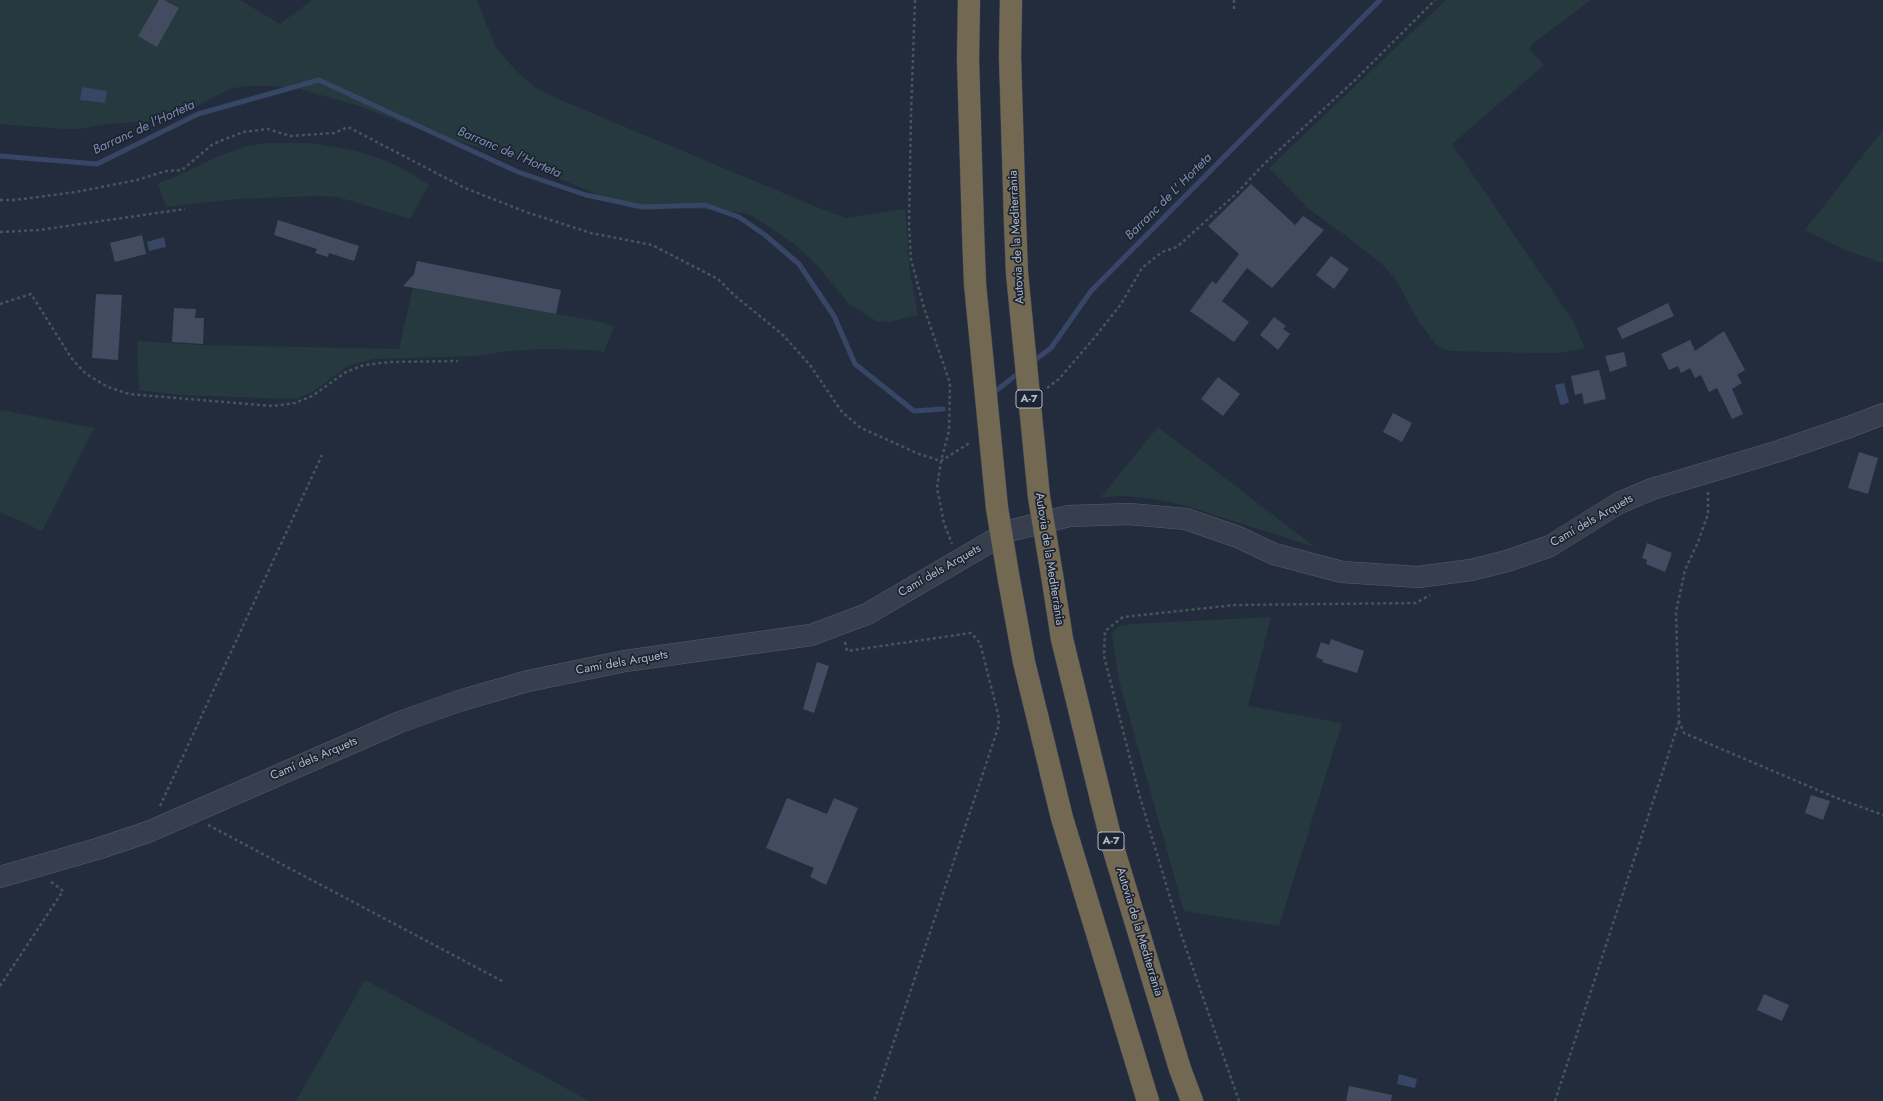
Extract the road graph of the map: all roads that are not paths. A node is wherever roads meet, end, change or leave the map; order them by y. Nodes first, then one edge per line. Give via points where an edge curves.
1 (969, 0) edge
2 (1011, 0) edge
3 (1883, 414) edge
4 (0, 877) edge
5 (1148, 1101) edge
6 (1192, 1101) edge

1 - 5 highway, bridge via 968,59 975,284 997,508 1024,662 1062,818
2 - 6 highway, Autovia de la Mediterrània / A-7, bridge via 1010,56 1017,273 1039,497 1062,638 1112,844
3 - 4 street, Camí dels Arquets via 1787,448 1652,489 1619,503 1550,546 1529,554 1471,570 1418,577 1342,572 1297,562 1238,537 1186,520 1129,514 1069,516 1009,531 867,614 811,635 625,661 520,683 400,722 148,832

